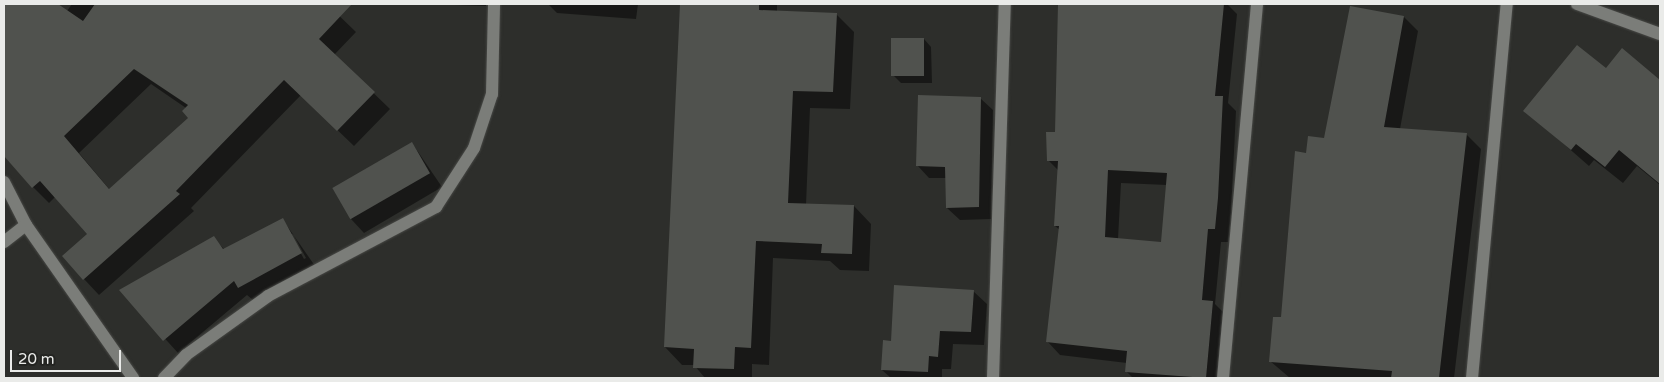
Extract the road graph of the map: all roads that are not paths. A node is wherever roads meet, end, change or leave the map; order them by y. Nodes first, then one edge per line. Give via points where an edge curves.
1 (494, 4) edge
2 (1005, 4) edge
3 (1258, 4) edge
4 (1507, 4) edge
5 (1577, 4) edge
6 (1660, 34) edge
7 (4, 182) edge
8 (26, 225) junction
9 (4, 242) edge
10 (134, 378) edge
11 (164, 378) edge
12 (994, 378) edge
13 (1223, 378) edge
14 (1472, 378) edge

1 - 11 street via 492,94 474,148 436,207 268,296 186,355
2 - 12 street
3 - 13 street
4 - 14 street
5 - 6 street
7 - 8 street
8 - 9 street
8 - 10 street

